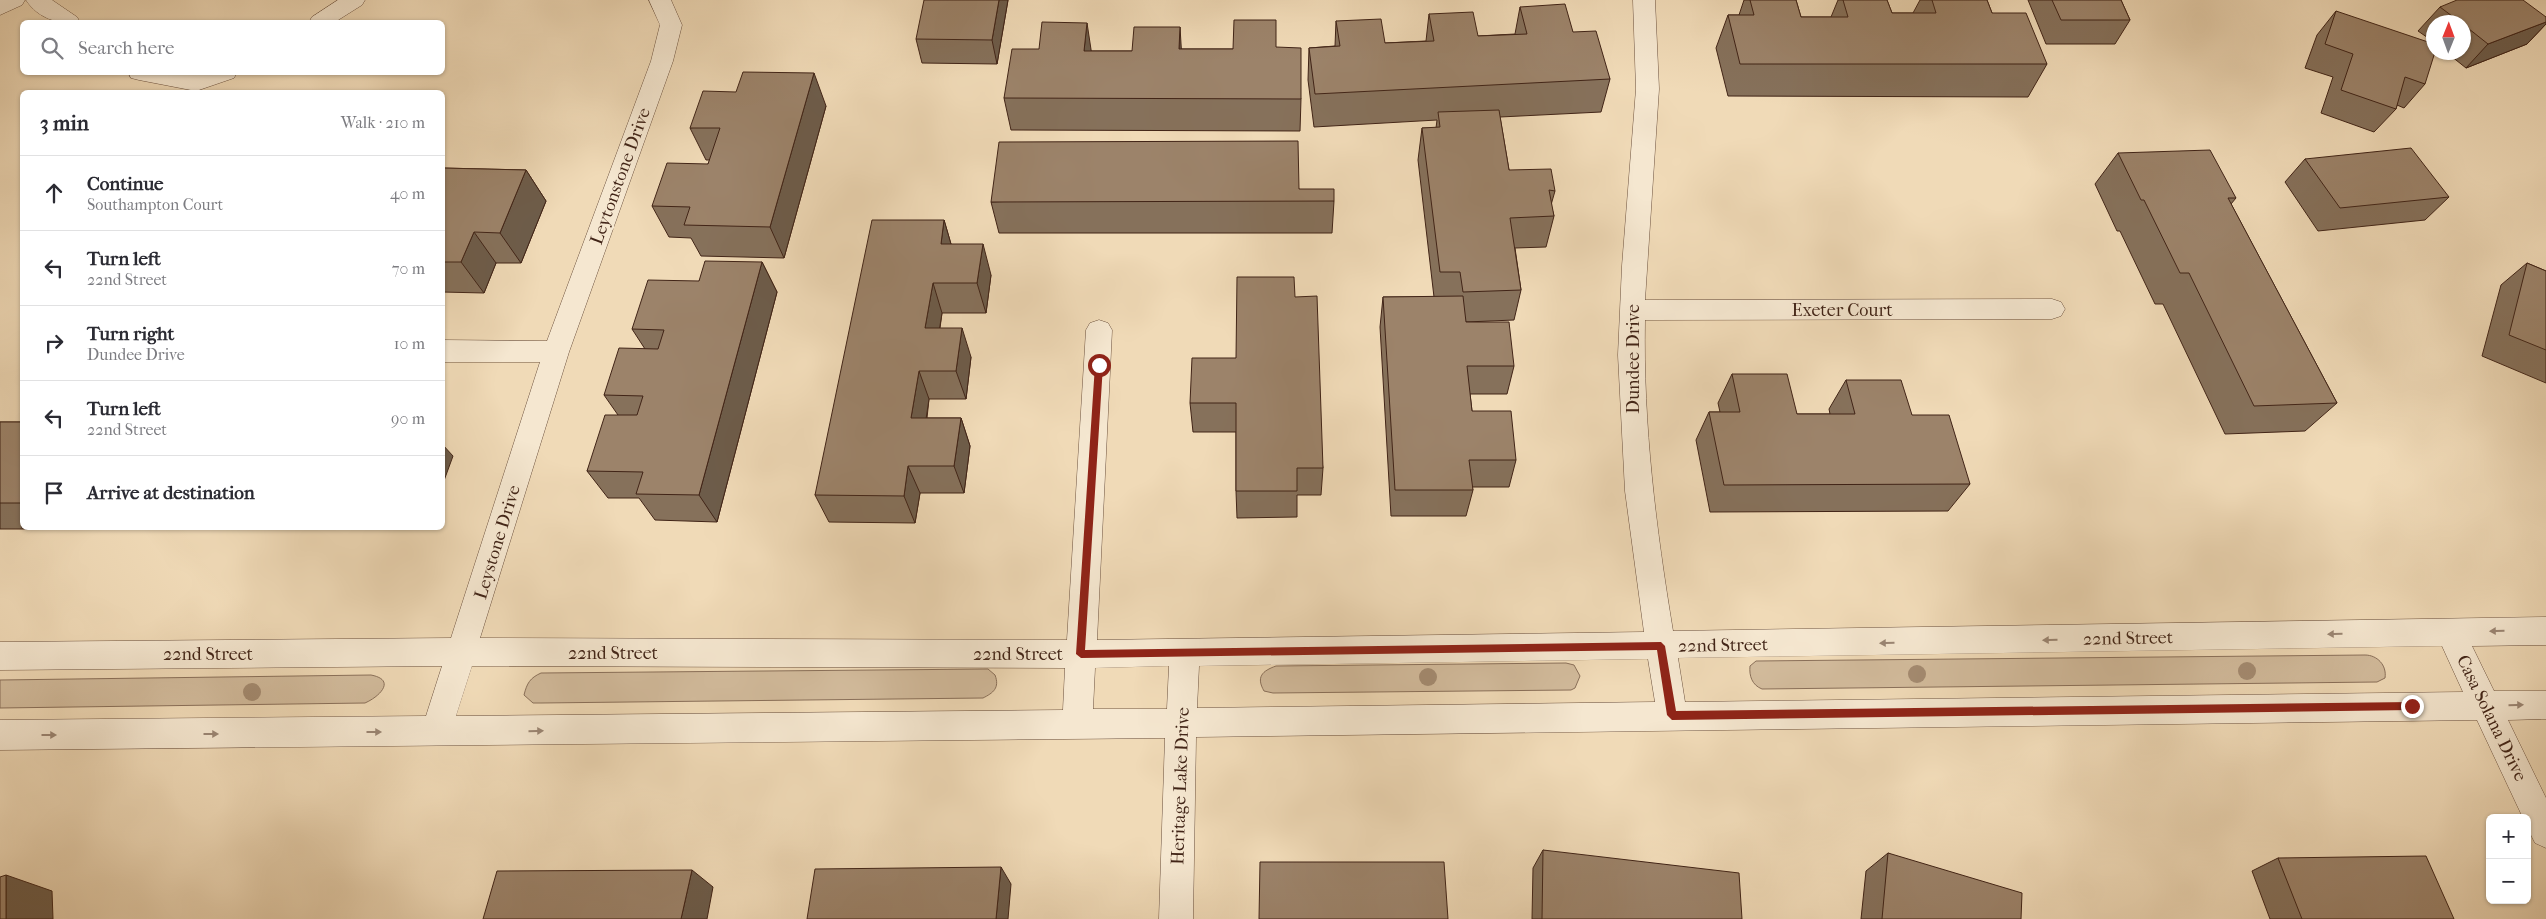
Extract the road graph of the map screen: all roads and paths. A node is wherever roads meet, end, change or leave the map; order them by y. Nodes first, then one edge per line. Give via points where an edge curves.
1 (14, 0) edge
2 (37, 0) edge
3 (354, 0) edge
4 (660, 0) edge
5 (1644, 0) edge
6 (0, 8) edge
7 (66, 20) edge
8 (323, 20) edge
9 (155, 75) edge
10 (218, 75) edge
11 (2052, 309) dead end
12 (1632, 310) junction
13 (1099, 330) dead end
14 (445, 351) edge
15 (556, 352) junction
16 (2546, 631) edge
17 (2450, 632) junction
18 (1661, 646) junction
19 (462, 652) junction
20 (1185, 652) junction
21 (1081, 654) junction
22 (0, 656) edge
23 (2546, 705) edge
24 (2486, 706) junction
25 (1672, 715) junction
26 (1180, 723) junction
27 (1077, 724) junction
28 (436, 732) junction
29 (0, 736) edge
30 (2546, 832) edge
31 (1176, 919) edge

1 - 6 street
2 - 7 street
3 - 8 street
4 - 15 street, Leytonstone Drive via 671,25 662,61
5 - 12 street, Dundee Drive via 1648,83
9 - 10 street via 196,83
11 - 12 street, Exeter Court
12 - 18 street, Dundee Drive via 1634,429 1645,550
13 - 21 street
14 - 15 street
15 - 19 street, Leystone Drive
16 -> 17 street, 22nd Street
17 -> 18 street, 22nd Street
17 - 24 street, Casa Solana Drive
18 - 20 street, 22nd Street
18 - 25 street, Dundee Drive
19 - 21 street, 22nd Street
19 - 22 street, 22nd Street
19 - 28 street, Leystone Drive
20 - 21 street, 22nd Street
20 - 26 street, Heritage Lake Drive
21 - 27 street
24 -> 23 street
24 - 25 street
24 - 30 street, Casa Solana Drive
25 - 26 street
26 - 27 street
26 - 31 street, Heritage Lake Drive
28 -> 27 street
29 -> 28 street

